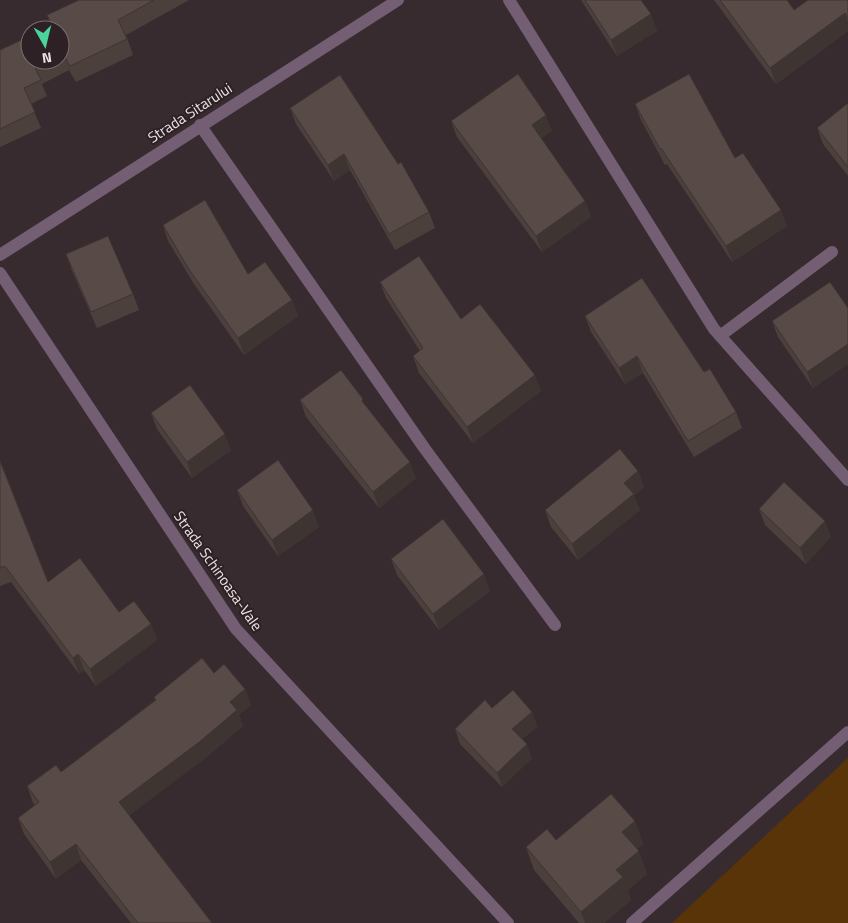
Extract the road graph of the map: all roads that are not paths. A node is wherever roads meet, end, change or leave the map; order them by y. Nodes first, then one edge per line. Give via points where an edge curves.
1 (398, 0) edge
2 (509, 0) edge
3 (200, 126) junction
4 (832, 252) dead end
5 (0, 255) edge
6 (0, 273) edge
7 (720, 336) junction
8 (848, 480) edge
9 (555, 625) dead end
10 (848, 732) edge
11 (508, 923) edge
12 (632, 923) edge

1 - 3 street, Strada Sitarului
2 - 7 street
3 - 5 street, Strada Sitarului
3 - 9 street via 419,441
4 - 7 street
6 - 11 street, Strada Schinoasa-Vale via 236,629
7 - 8 street
10 - 12 street

